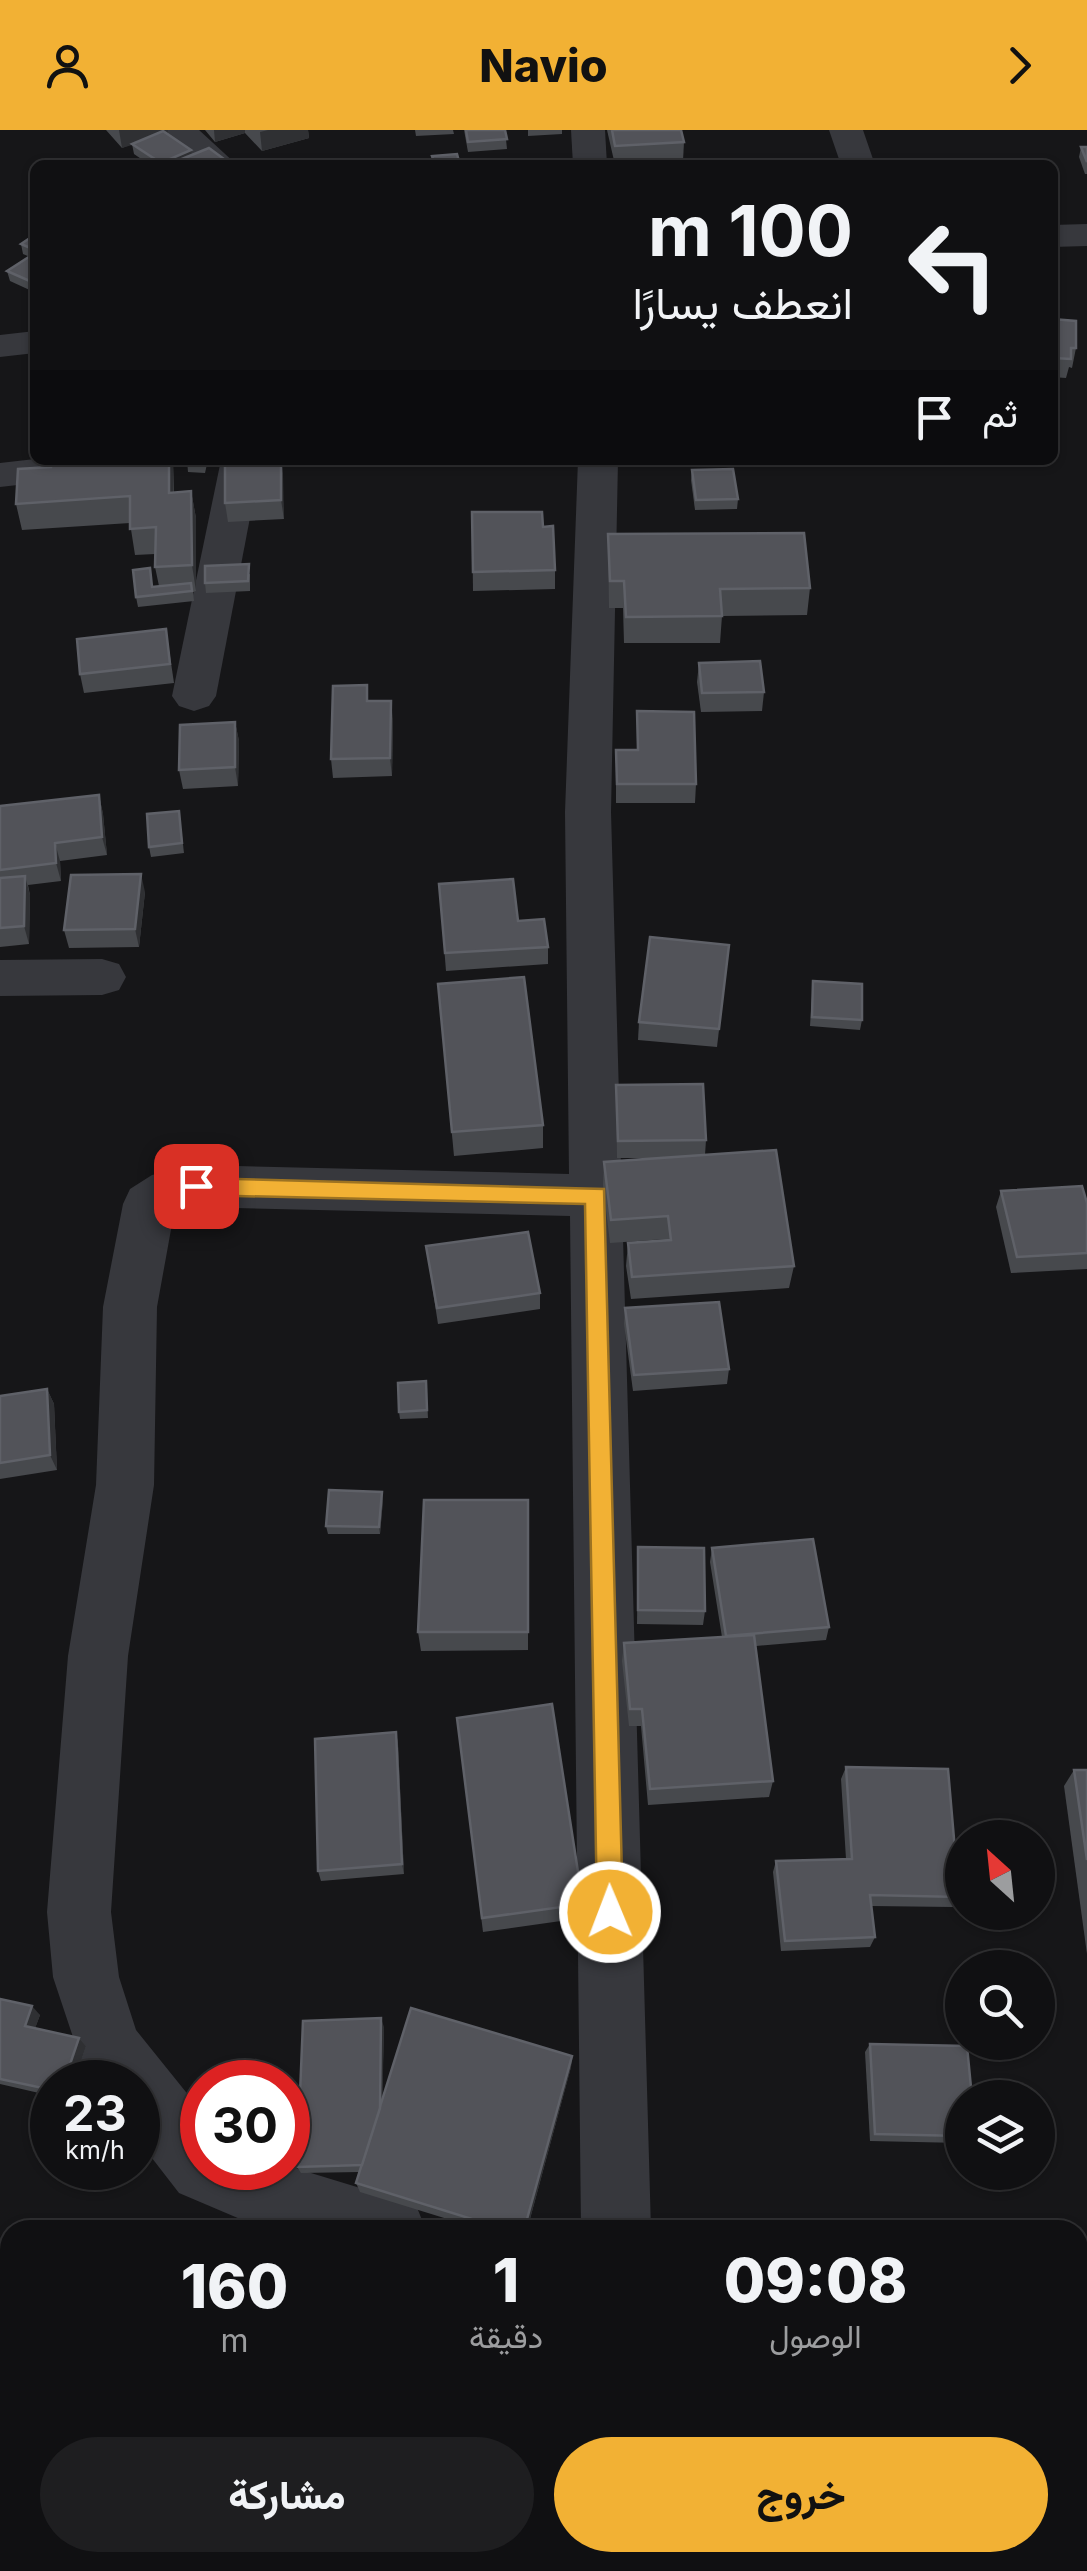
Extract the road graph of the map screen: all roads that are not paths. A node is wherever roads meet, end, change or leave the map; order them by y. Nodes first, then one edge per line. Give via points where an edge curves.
1 (180, 130) edge
2 (588, 130) edge
3 (846, 130) edge
4 (214, 160) edge
5 (590, 160) edge
6 (856, 160) edge
7 (1087, 235) edge
8 (1058, 236) edge
9 (30, 343) edge
10 (0, 346) edge
11 (91, 465) edge
12 (240, 465) edge
13 (598, 465) edge
14 (0, 476) edge
15 (194, 696) dead end
16 (102, 976) dead end
17 (0, 978) edge
18 (596, 1196) junction
19 (118, 2060) edge
20 (160, 2114) edge
21 (180, 2139) edge
22 (253, 2190) edge
23 (355, 2220) edge
24 (616, 2220) edge

1 - 4 street
2 - 5 street
3 - 6 street
7 - 8 street
9 - 10 street
11 - 14 street
12 - 15 street
13 - 18 street via 588,812
16 - 17 street
18 - 19 street via 196,1186 174,1188 149,1204 130,1307 124,1485 98,1656 79,1912 86,1977
18 - 24 street
20 - 21 street
22 - 23 street

